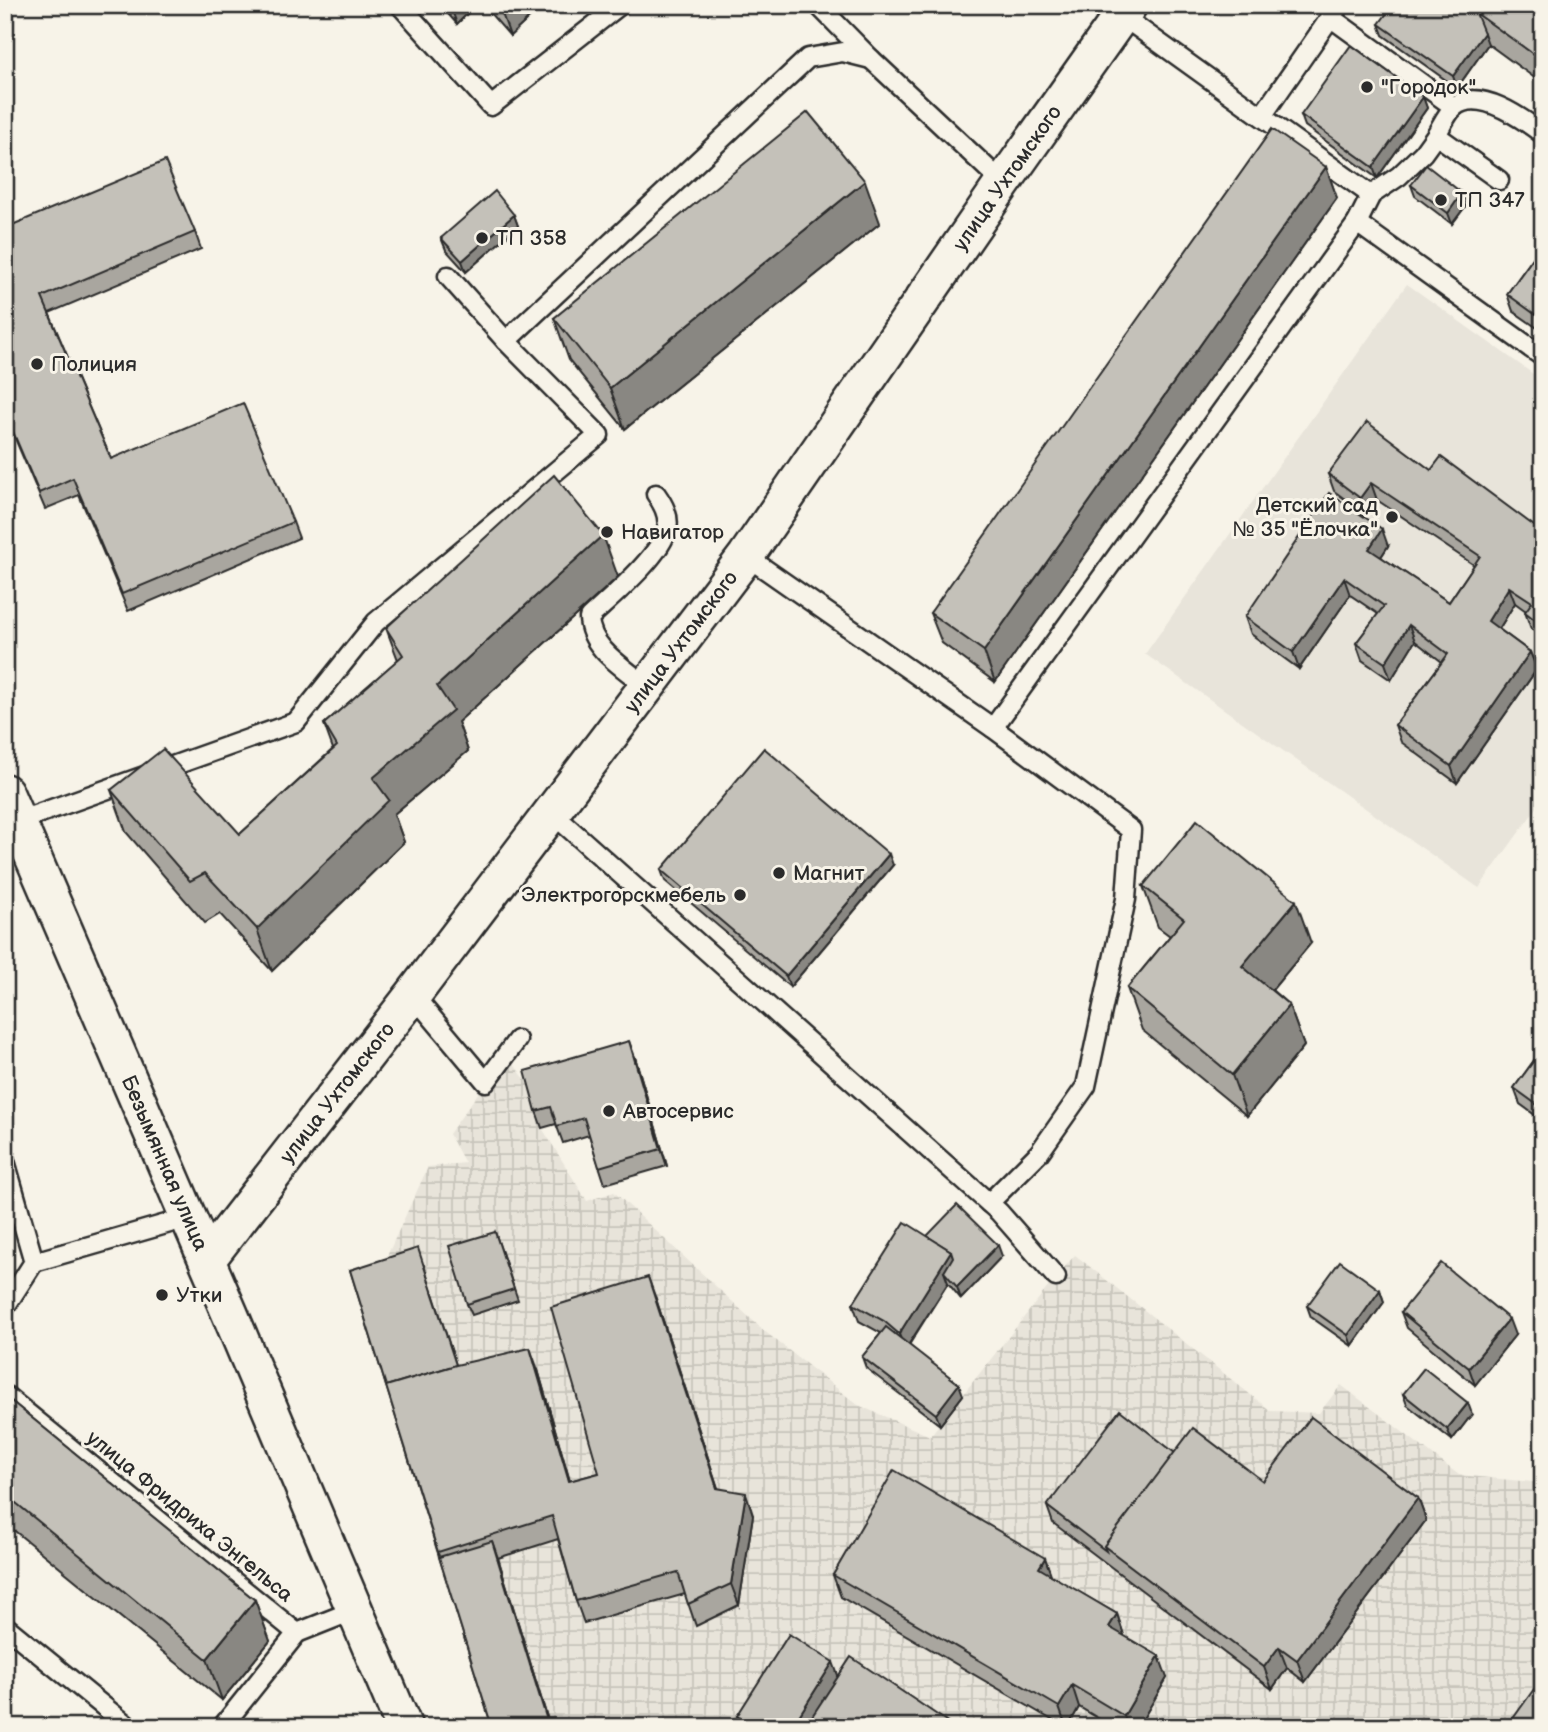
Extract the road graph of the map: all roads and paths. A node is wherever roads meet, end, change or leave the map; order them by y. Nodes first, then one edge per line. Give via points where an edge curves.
1 (400, 5) edge
2 (620, 5) edge
3 (818, 5) edge
4 (1126, 10) edge
5 (1335, 11) edge
6 (871, 59) junction
7 (1454, 107) junction
8 (1262, 116) junction
9 (1543, 134) edge
10 (1436, 135) junction
11 (1499, 180) dead end
12 (1003, 183) junction
13 (1371, 195) junction
14 (1357, 223) junction
15 (449, 276) dead end
16 (506, 341) junction
17 (1543, 357) edge
18 (656, 494) dead end
19 (746, 556) junction
20 (647, 687) junction
21 (993, 728) junction
22 (12, 807) edge
23 (552, 813) junction
24 (413, 995) junction
25 (517, 1040) dead end
26 (5, 1161) edge
27 (989, 1203) junction
28 (187, 1218) junction
29 (207, 1260) junction
30 (34, 1262) junction
31 (1056, 1276) dead end
32 (5, 1307) edge
33 (5, 1395) edge
34 (355, 1610) junction
35 (5, 1626) edge
36 (297, 1633) junction
37 (128, 1727) edge
38 (222, 1727) edge
39 (404, 1727) edge

1 - 2 lane via 491,106
3 - 6 lane
4 - 8 lane
4 - 12 street, улица Ухтомского
5 - 7 lane
5 - 8 lane
6 - 12 lane
6 - 16 lane via 843,52 807,58
7 - 9 lane via 1470,100 1490,102
7 - 10 lane
8 - 13 lane
10 - 11 lane
10 - 13 lane via 1399,176
12 - 19 street, улица Ухтомского
13 - 14 lane
14 - 17 lane
14 - 21 lane
15 - 16 lane
16 - 22 lane via 600,435 376,622 296,722
18 - 20 lane via 666,509 667,529 655,551 620,592 589,618 590,632 601,648
19 - 20 street, улица Ухтомского
19 - 21 lane
20 - 23 street, улица Ухтомского
21 - 27 lane via 1131,830 1126,899 1086,1086 1039,1153
22 - 28 street, Безымянная улица
23 - 24 street, улица Ухтомского
23 - 27 lane
24 - 25 lane via 486,1082
24 - 29 street, улица Ухтомского
26 - 30 lane
27 - 31 lane
28 - 29 street, Безымянная улица
28 - 30 lane
29 - 34 street, Безымянная улица
30 - 32 lane
33 - 36 lane, улица Фридриха Энгельса
34 - 36 lane, улица Фридриха Энгельса
34 - 39 street, Безымянная улица
35 - 37 lane
36 - 38 lane

